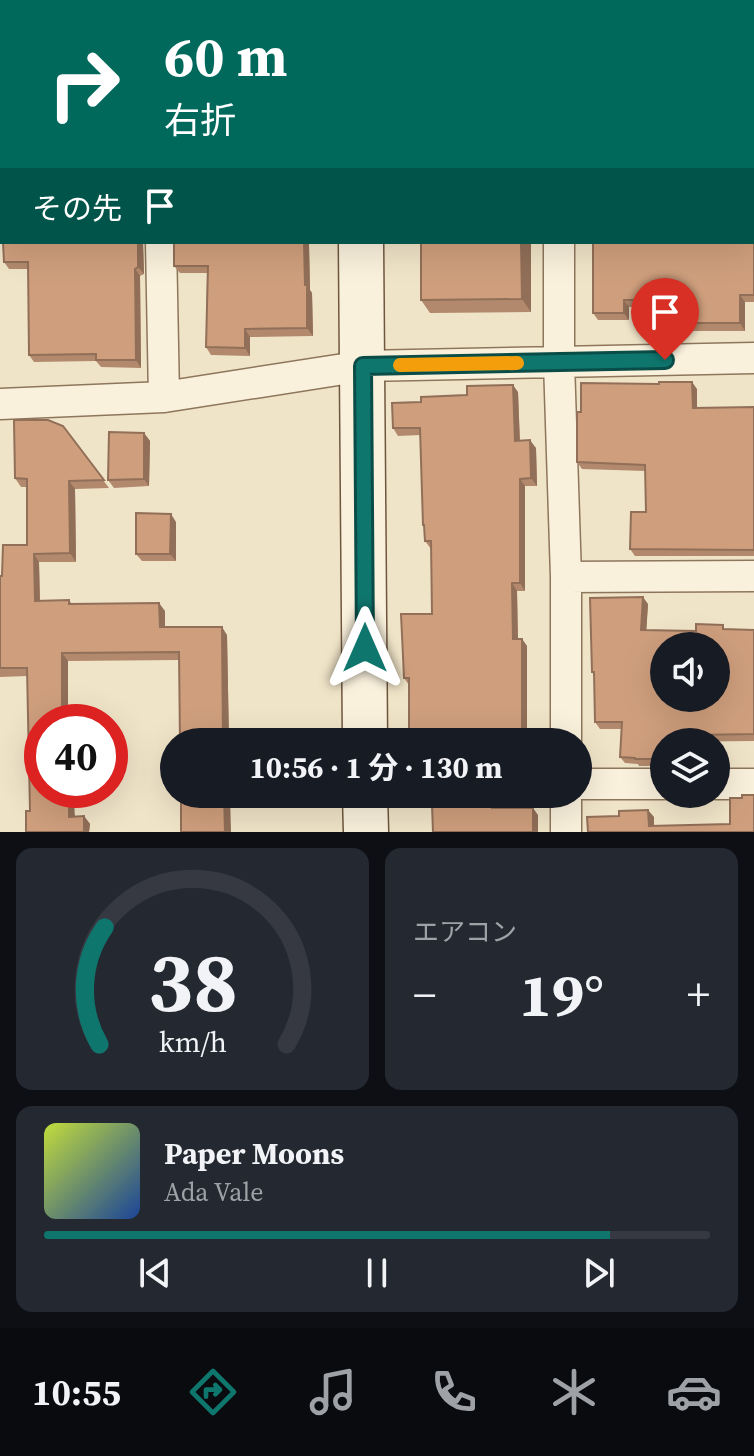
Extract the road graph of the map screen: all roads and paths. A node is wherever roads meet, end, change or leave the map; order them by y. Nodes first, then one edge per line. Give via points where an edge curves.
1 (161, 244) edge
2 (361, 244) edge
3 (559, 244) edge
4 (754, 358) edge
5 (559, 362) junction
6 (363, 366) junction
7 (164, 397) junction
8 (0, 404) edge
9 (754, 576) edge
10 (566, 577) junction
11 (365, 728) edge
12 (566, 728) edge
13 (592, 784) edge
14 (650, 784) edge
15 (730, 784) edge
16 (754, 784) edge
17 (365, 808) edge
18 (566, 808) edge
19 (366, 832) edge
20 (566, 832) edge

1 - 7 street
2 - 6 street
3 - 5 street
4 - 5 street
5 - 6 street
5 - 10 street
6 - 7 street
6 - 11 street
7 - 8 street
9 - 10 street
10 - 12 street
13 - 14 street
15 - 16 street
17 - 19 street
18 - 20 street

